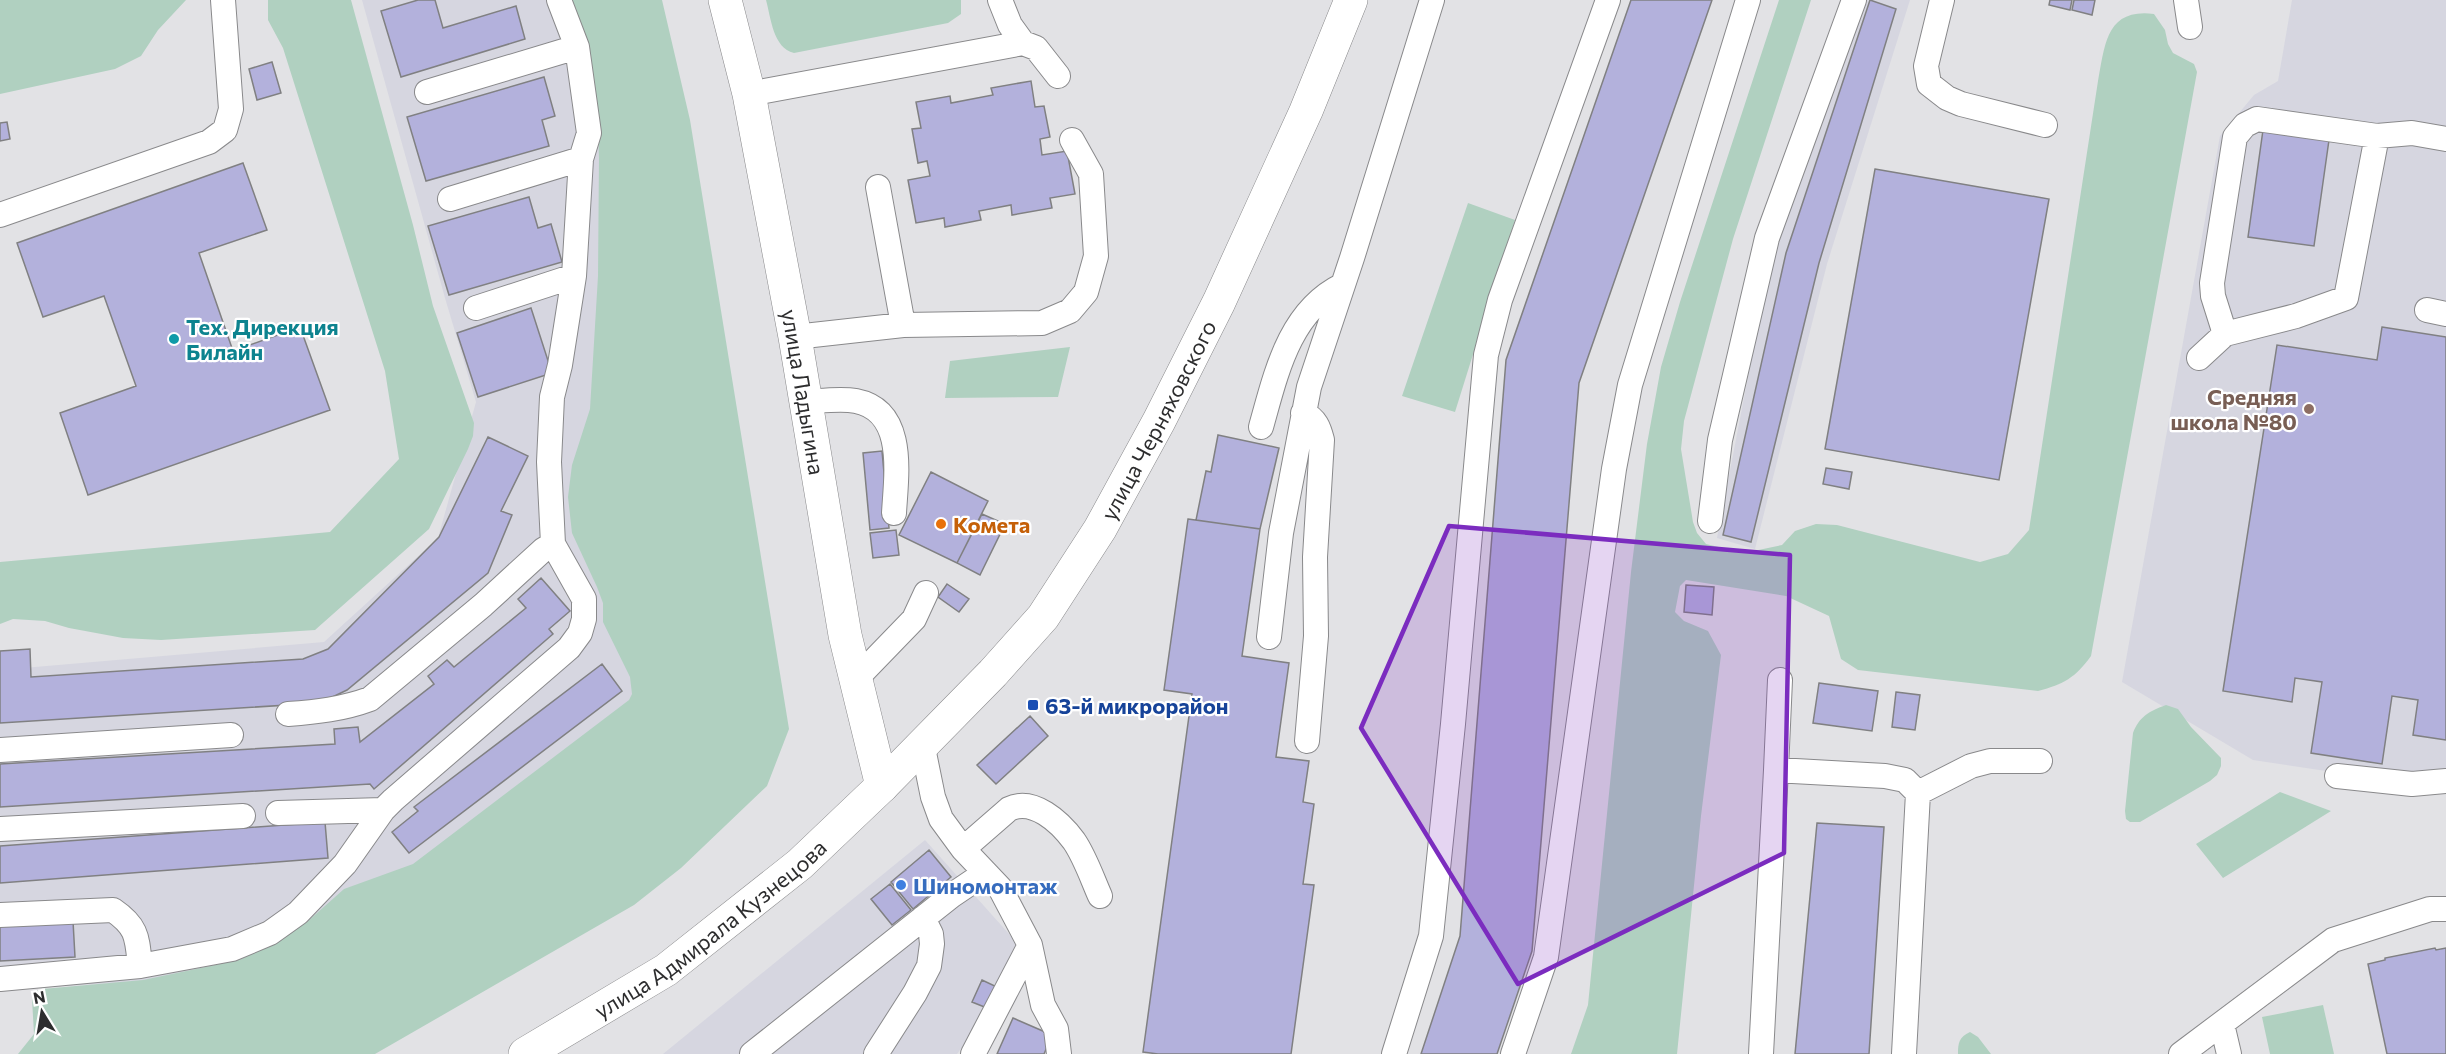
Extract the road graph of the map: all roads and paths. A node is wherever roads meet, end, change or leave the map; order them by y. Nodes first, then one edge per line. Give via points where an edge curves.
1 (223, 0) edge
2 (559, 0) edge
3 (725, 0) edge
4 (1000, 0) edge
5 (1351, 0) edge
6 (1432, 0) edge
7 (1608, 0) edge
8 (1748, 0) edge
9 (1854, 0) edge
10 (1942, 0) edge
11 (2186, 0) edge
12 (2190, 27) dead end
13 (1023, 43) junction
14 (577, 47) junction
15 (1058, 76) dead end
16 (427, 92) dead end
17 (749, 94) junction
18 (2045, 125) dead end
19 (2377, 136) junction
20 (2446, 139) edge
21 (1072, 140) dead end
22 (581, 159) junction
23 (878, 187) dead end
24 (450, 199) dead end
25 (0, 215) edge
26 (574, 276) junction
27 (1343, 285) junction
28 (476, 308) dead end
29 (903, 325) junction
30 (2224, 334) junction
31 (795, 337) junction
32 (2199, 358) dead end
33 (805, 402) junction
34 (1303, 413) junction
35 (1261, 427) dead end
36 (894, 513) dead end
37 (1710, 521) dead end
38 (553, 544) junction
39 (926, 592) dead end
40 (1269, 637) dead end
41 (855, 680) junction
42 (1780, 680) dead end
43 (288, 714) dead end
44 (231, 735) dead end
45 (1307, 741) dead end
46 (922, 743) junction
47 (0, 750) edge
48 (2040, 761) dead end
49 (1776, 770) junction
50 (2337, 776) dead end
51 (2446, 781) edge
52 (882, 786) junction
53 (1918, 793) junction
54 (383, 810) junction
55 (279, 813) dead end
56 (243, 816) dead end
57 (0, 829) edge
58 (963, 849) junction
59 (985, 873) junction
60 (1100, 896) dead end
61 (2446, 909) edge
62 (0, 915) edge
63 (923, 918) junction
64 (1030, 945) junction
65 (140, 966) junction
66 (0, 979) edge
67 (2222, 1024) junction
68 (525, 1054) edge
69 (752, 1054) edge
70 (876, 1054) edge
71 (972, 1054) edge
72 (1059, 1054) edge
73 (1394, 1054) edge
74 (1513, 1054) edge
75 (1761, 1054) edge
76 (1904, 1054) edge
77 (2181, 1054) edge
78 (2229, 1054) edge

1 - 25 lane via 231,109 225,130 209,142
2 - 14 lane
3 - 17 main road, улица Ладыгина
4 - 13 lane
5 - 46 main road, улица Черняховского via 1306,111 1219,302 1100,529 1043,617
6 - 27 lane
7 - 73 lane via 1500,300 1486,355 1431,936
8 - 74 lane via 1630,385 1614,469 1546,957
9 - 37 lane via 1767,238 1720,440
10 - 18 lane via 1926,66 1929,84 1961,104
11 - 12 lane
13 - 15 lane via 1036,48
13 - 17 lane
14 - 16 lane
14 - 22 lane via 589,133
17 - 31 main road, улица Ладыгина
19 - 20 lane via 2412,134
19 - 30 lane via 2346,298 2296,316
19 - 30 lane via 2257,119 2235,137 2212,283
21 - 29 lane via 1091,174 1096,256 1086,292 1070,311 1042,322
22 - 24 lane
22 - 26 lane
23 - 29 lane
26 - 28 lane
26 - 38 lane via 552,397 549,462
27 - 34 lane
27 - 35 lane via 1310,308 1296,327
29 - 31 lane
30 - 32 lane
31 - 33 main road, улица Ладыгина
33 - 36 lane via 859,402 876,410 885,420 897,453
33 - 41 main road, улица Ладыгина
34 - 40 lane via 1281,533
34 - 45 lane via 1318,425 1322,440 1315,546 1316,636
38 - 43 lane via 370,699 320,712
38 - 54 lane via 584,599 579,633 569,648
39 - 41 lane via 914,619
41 - 52 main road, улица Ладыгина
42 - 49 lane
44 - 47 lane
46 - 52 main road, улица Черняховского
46 - 58 lane via 941,819
48 - 53 lane via 1990,761 1971,766
49 - 53 lane via 1885,776 1905,780
49 - 75 lane
50 - 51 lane via 2412,784
52 - 68 main road, улица Адмирала Кузнецова via 800,864 666,970
53 - 76 lane
54 - 55 lane
54 - 65 lane via 345,864 298,913 270,933 232,949
56 - 57 lane
58 - 59 lane
58 - 60 lane via 1009,809 1029,805 1074,841
59 - 63 lane
59 - 64 lane via 1000,888
61 - 67 lane via 2430,909 2333,940
62 - 65 lane via 113,910 128,920 136,933
63 - 69 lane
63 - 70 lane via 931,934 929,966
64 - 71 lane
64 - 72 lane via 1043,1005 1056,1029
65 - 66 lane
67 - 77 lane
67 - 78 lane

